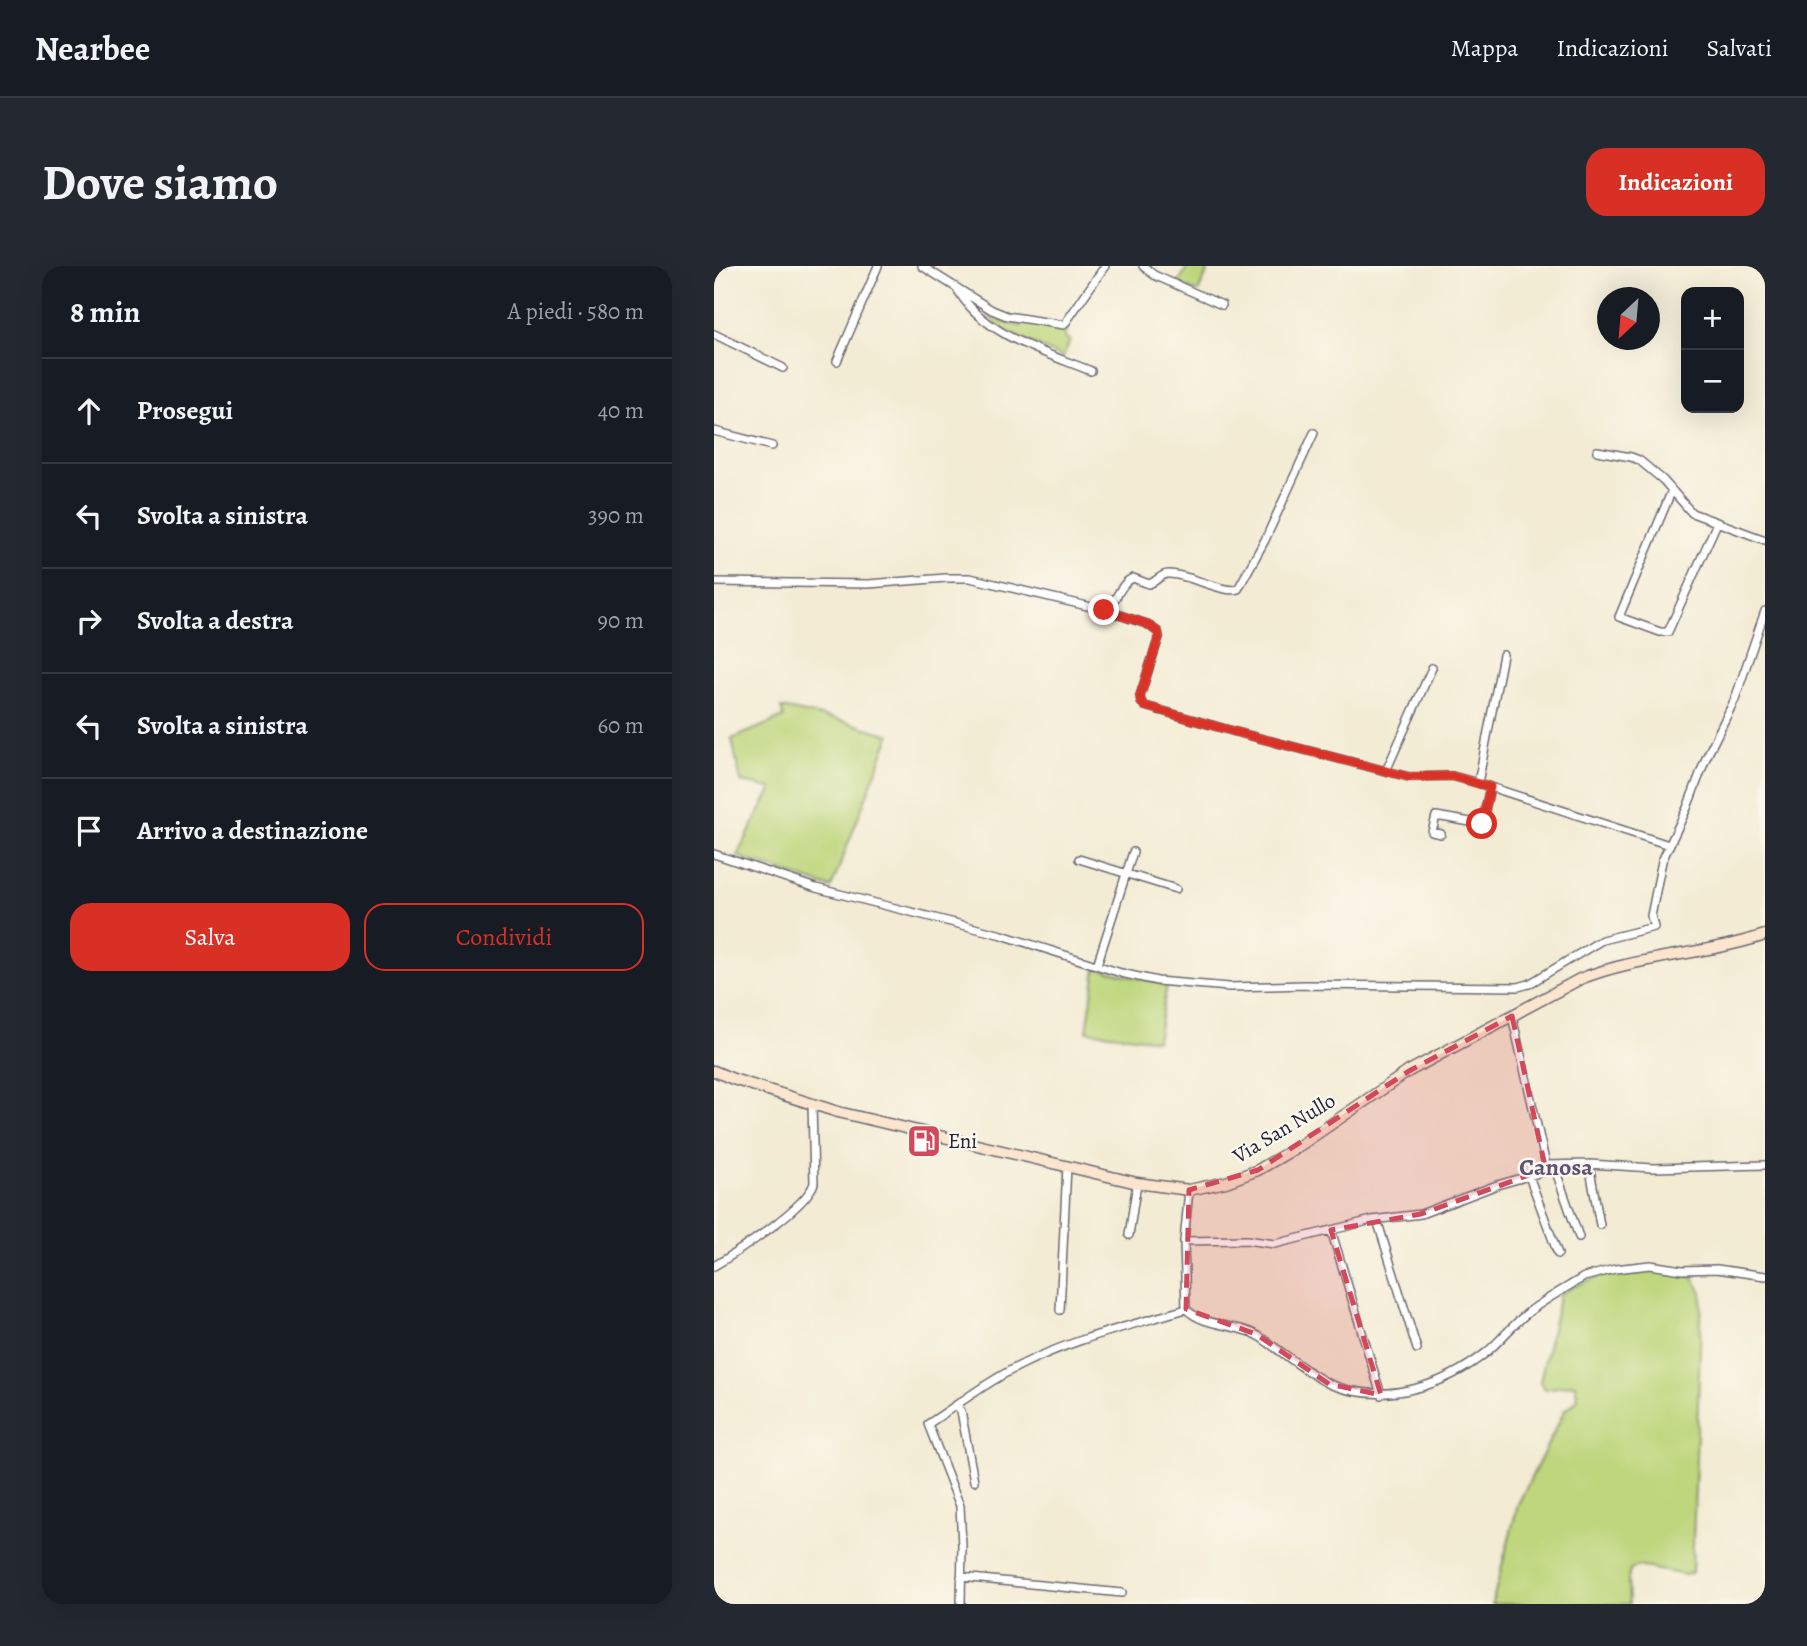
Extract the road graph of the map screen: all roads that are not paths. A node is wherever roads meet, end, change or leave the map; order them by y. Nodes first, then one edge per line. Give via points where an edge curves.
1 (878, 266) edge
2 (922, 266) edge
3 (1105, 266) edge
4 (1143, 266) edge
5 (956, 287) junction
6 (1223, 305) dead end
7 (714, 334) edge
8 (836, 360) dead end
9 (783, 368) dead end
10 (1091, 371) dead end
11 (714, 431) edge
12 (1314, 433) dead end
13 (772, 446) dead end
14 (1597, 451) dead end
15 (1672, 490) junction
16 (1717, 523) junction
17 (1765, 540) edge
18 (714, 582) edge
19 (1106, 610) junction
20 (1765, 611) edge
21 (1503, 655) dead end
22 (1432, 668) dead end
23 (1386, 771) junction
24 (1478, 783) junction
25 (1490, 787) junction
26 (1441, 834) dead end
27 (1669, 845) junction
28 (1133, 852) dead end
29 (714, 854) edge
30 (1079, 859) dead end
31 (1126, 874) junction
32 (1176, 888) dead end
33 (1765, 935) edge
34 (1097, 965) junction
35 (1512, 1016) junction
36 (714, 1071) edge
37 (812, 1104) junction
38 (1589, 1164) junction
39 (1765, 1165) edge
40 (1067, 1166) junction
41 (1554, 1166) junction
42 (1529, 1176) junction
43 (1137, 1183) junction
44 (1189, 1191) junction
45 (1377, 1220) junction
46 (1600, 1225) dead end
47 (1331, 1230) junction
48 (1129, 1235) dead end
49 (1579, 1237) dead end
50 (1184, 1241) junction
51 (1558, 1254) dead end
52 (714, 1266) edge
53 (1765, 1276) edge
54 (1060, 1310) dead end
55 (1186, 1310) junction
56 (1417, 1349) dead end
57 (1381, 1395) junction
58 (957, 1406) junction
59 (974, 1481) dead end
60 (961, 1577) junction
61 (1122, 1593) dead end
62 (961, 1604) edge

1 - 8 street
2 - 5 street
3 - 5 street via 1064,325 1007,316
4 - 6 street
5 - 10 street via 962,299 1005,337
7 - 9 street
11 - 13 street
12 - 19 street via 1238,589 1170,574 1149,584 1133,578
14 - 15 street via 1639,460
15 - 16 street via 1692,513
15 - 16 street via 1619,617 1668,632
16 - 17 street
18 - 19 street via 867,584 970,578
19 - 23 street via 1158,632 1140,696 1145,706
20 - 27 street via 1735,699
21 - 24 street
22 - 23 street
23 - 24 street via 1409,777 1452,776
24 - 25 street
25 - 26 street via 1482,824 1436,816 1432,832
25 - 27 street
27 - 34 street via 1659,872 1651,916 1654,927 1602,940 1518,987 1206,987 1157,981
28 - 31 street
29 - 34 street via 816,888 1002,935
30 - 31 street
31 - 32 street
31 - 34 street
33 - 35 street, Via San Nullo via 1605,969
35 - 41 street via 1545,1163
35 - 44 street, Via San Nullo via 1409,1071 1258,1170
36 - 37 street, Via San Nullo
37 - 40 street, Via San Nullo
37 - 52 street via 811,1193
38 - 39 street via 1653,1168
38 - 41 street
38 - 46 street
40 - 43 street, Via San Nullo
40 - 54 street
41 - 42 street
41 - 49 street
42 - 45 street via 1422,1214
42 - 51 street
43 - 44 street, Via San Nullo
43 - 48 street
44 - 50 street
45 - 47 street
45 - 56 street
47 - 50 street via 1275,1244
47 - 57 street
50 - 55 street
53 - 57 street via 1650,1265 1594,1273 1530,1311 1487,1352 1465,1366 1436,1382
55 - 57 street via 1194,1317 1256,1334 1329,1384
55 - 58 street via 1056,1349 993,1380
58 - 59 street
58 - 60 street via 928,1424 960,1506
60 - 61 street
60 - 62 street

